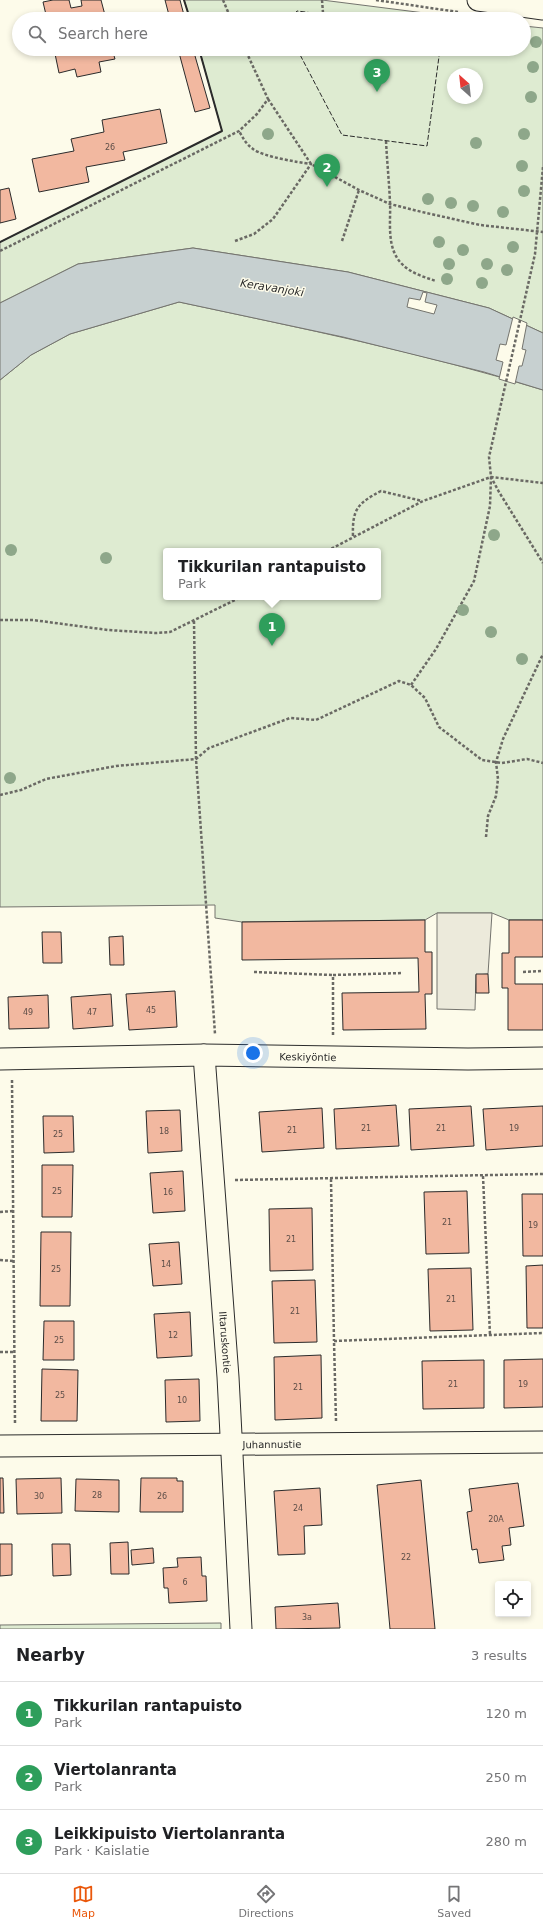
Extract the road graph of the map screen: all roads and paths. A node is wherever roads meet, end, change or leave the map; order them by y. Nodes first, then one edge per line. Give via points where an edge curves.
1 (223, 0) edge
2 (322, 0) edge
3 (376, 0) edge
4 (478, 0) edge
5 (543, 9) edge
6 (228, 12) edge
7 (323, 12) edge
8 (461, 12) dead end
9 (248, 56) edge
10 (268, 99) junction
11 (239, 131) junction
12 (386, 141) dead end
13 (311, 164) junction
14 (543, 167) edge
15 (358, 190) junction
16 (390, 204) junction
17 (536, 231) junction
18 (543, 232) edge
19 (235, 241) dead end
20 (342, 241) dead end
21 (0, 251) edge
22 (436, 281) dead end
23 (491, 477) junction
24 (543, 483) edge
25 (423, 501) junction
26 (353, 536) junction
27 (332, 548) edge
28 (543, 563) edge
29 (235, 600) edge
30 (0, 620) edge
31 (194, 621) junction
32 (543, 654) edge
33 (411, 685) junction
34 (196, 759) junction
35 (496, 762) junction
36 (543, 763) edge
37 (0, 795) edge
38 (486, 837) dead end
39 (543, 971) edge
40 (254, 972) dead end
41 (523, 972) dead end
42 (403, 973) dead end
43 (333, 975) junction
44 (215, 1017) dead end
45 (204, 1055) junction
46 (334, 1058) junction
47 (543, 1058) edge
48 (6, 1059) edge
49 (543, 1174) edge
50 (482, 1176) junction
51 (331, 1179) junction
52 (231, 1180) dead end
53 (13, 1211) junction
54 (0, 1212) edge
55 (0, 1260) edge
56 (13, 1261) junction
57 (543, 1333) edge
58 (490, 1335) junction
59 (334, 1341) junction
60 (0, 1352) edge
61 (13, 1352) junction
62 (336, 1422) dead end
63 (543, 1442) edge
64 (231, 1443) junction
65 (8, 1446) edge
66 (241, 1629) edge

1 - 6 path
2 - 7 path
3 - 8 path
4 - 5 street
9 - 10 path
10 - 11 path
10 - 13 path
11 - 13 path via 244,142 254,150 291,162
11 - 21 path
12 - 16 path
13 - 15 path
13 - 19 path via 273,219 254,234
14 - 17 path
15 - 16 path
15 - 20 path
16 - 17 path via 480,225
16 - 22 path via 391,239 401,263 417,275
17 - 18 path
17 - 23 path via 535,254 489,457
23 - 24 path
23 - 25 path
23 - 28 path
23 - 33 path via 490,506 474,581 436,649
25 - 26 path
25 - 26 path via 381,491 362,501 352,525
26 - 27 path
29 - 31 path
30 - 31 path via 34,620 108,630 156,633 170,632
31 - 34 path
32 - 35 path via 503,739
33 - 34 path via 399,681 316,720 290,718 209,748
33 - 35 path via 425,698 439,727 482,760
34 - 37 path via 116,766 46,780
34 - 44 path
35 - 36 path via 527,759
35 - 38 path via 496,796 488,816
39 - 41 path
40 - 43 path
42 - 43 path
43 - 46 path
45 - 46 street, Keskiyöntie
45 - 48 street, Keskiyöntie
45 - 64 street, Iltaruskontie
46 - 47 street, Keskiyöntie
48 - 53 path
49 - 50 path
50 - 51 path
50 - 58 path
51 - 52 path
51 - 59 path
53 - 54 path
53 - 56 path
55 - 56 path
56 - 61 path
57 - 58 path
58 - 59 path
59 - 62 path
60 - 61 path
61 - 65 path
63 - 64 street, Juhannustie
64 - 65 street, Juhannustie
64 - 66 street, Iltaruskontie

